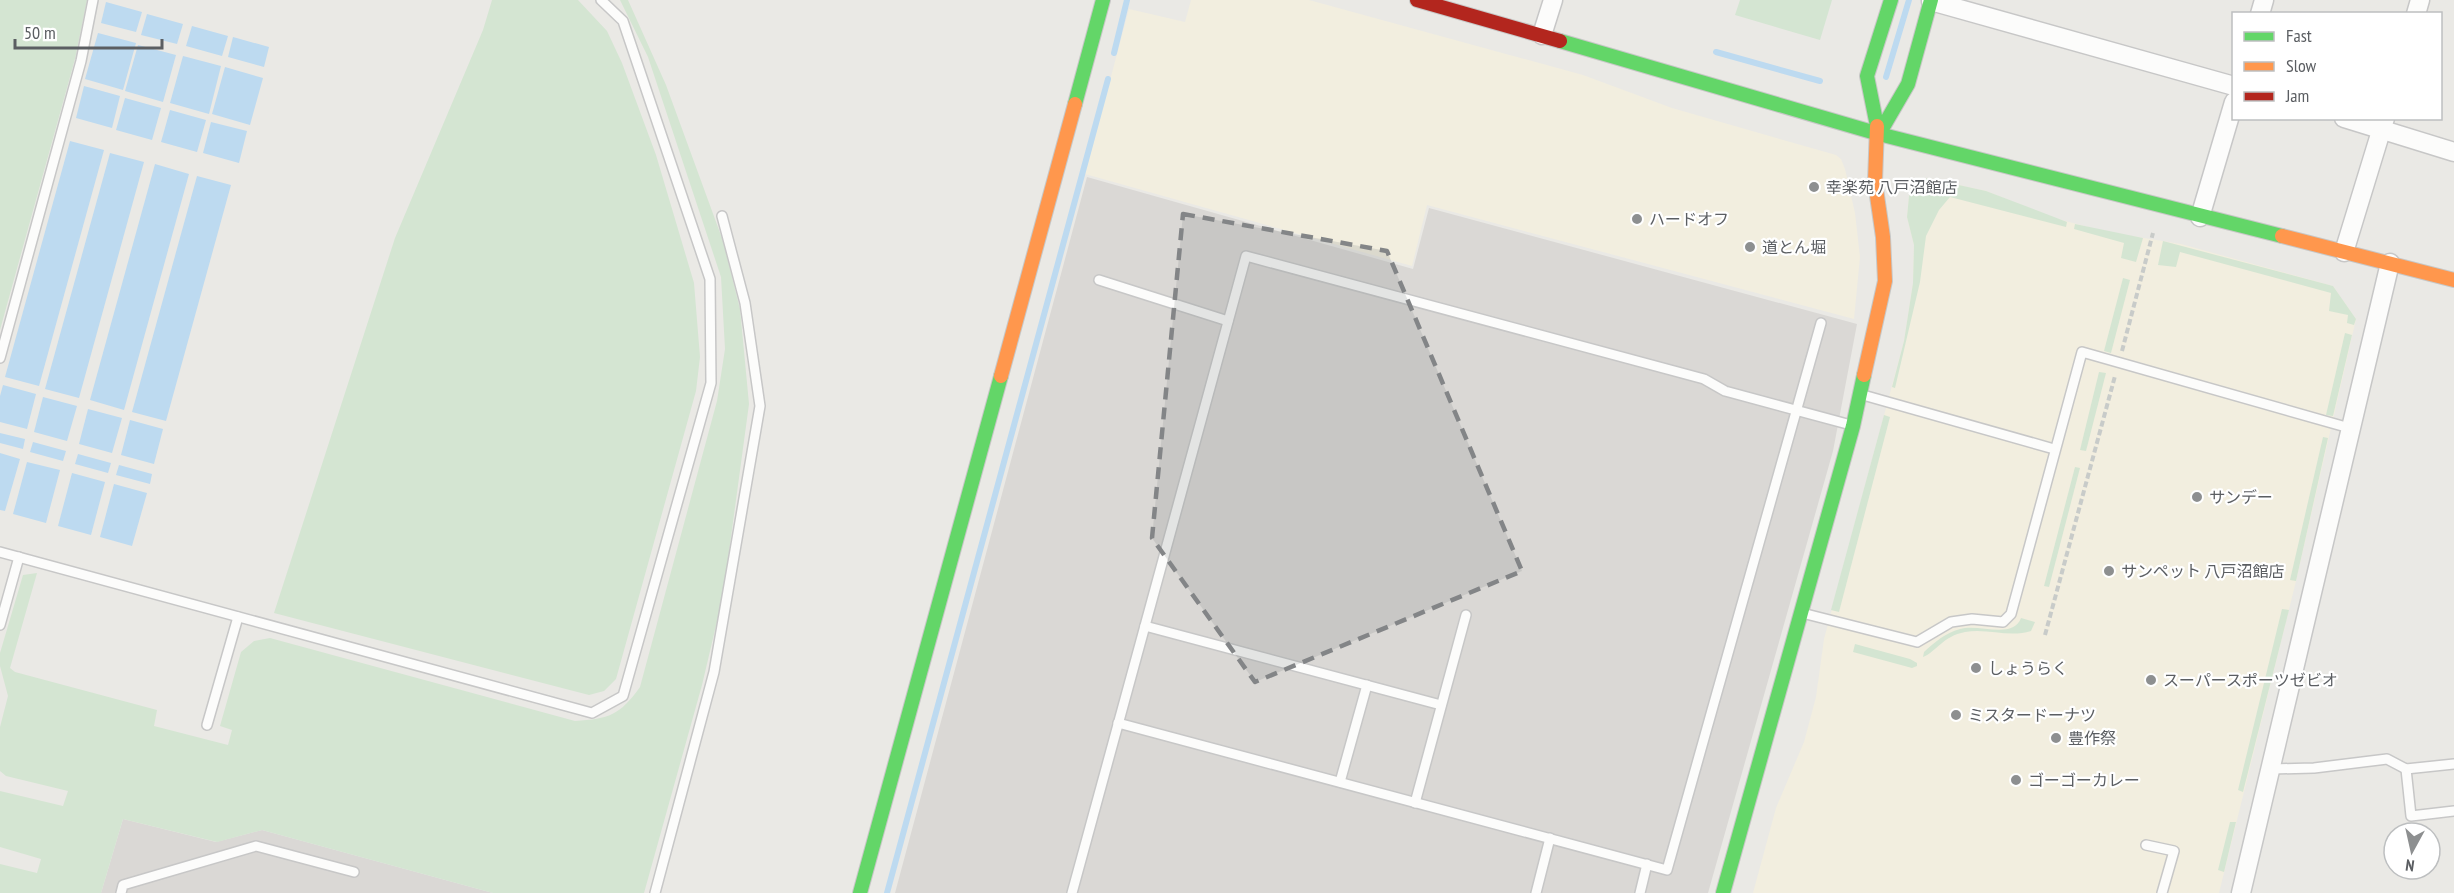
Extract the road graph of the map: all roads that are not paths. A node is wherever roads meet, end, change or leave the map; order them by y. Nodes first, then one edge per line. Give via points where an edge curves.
1 (93, 0) edge
2 (601, 0) edge
3 (1103, 0) edge
4 (1417, 0) edge
5 (1554, 0) edge
6 (1891, 0) edge
7 (1931, 0) edge
8 (1542, 35) junction
9 (2232, 85) edge
10 (2232, 109) edge
11 (2357, 120) edge
12 (2383, 124) edge
13 (1879, 134) junction
14 (2454, 152) edge
15 (722, 216) dead end
16 (2200, 217) junction
17 (2344, 252) junction
18 (2390, 263) junction
19 (1099, 280) dead end
20 (2454, 280) edge
21 (1228, 321) junction
22 (1821, 323) dead end
23 (0, 358) edge
24 (1861, 394) junction
25 (1795, 410) junction
26 (1853, 426) junction
27 (2353, 429) junction
28 (2054, 449) junction
29 (0, 552) edge
30 (19, 557) junction
31 (1801, 613) junction
32 (1466, 615) dead end
33 (238, 617) junction
34 (0, 625) edge
35 (1145, 626) junction
36 (1367, 685) junction
37 (1441, 705) junction
38 (1118, 723) junction
39 (207, 725) dead end
40 (2454, 764) edge
41 (2272, 769) junction
42 (2406, 769) junction
43 (1340, 782) junction
44 (1415, 802) junction
45 (2454, 811) edge
46 (1550, 838) junction
47 (2146, 845) dead end
48 (1647, 864) junction
49 (354, 872) dead end
50 (121, 893) edge
51 (655, 893) edge
52 (860, 893) edge
53 (1072, 893) edge
54 (1536, 893) edge
55 (1640, 893) edge
56 (1723, 893) edge
57 (2162, 893) edge
58 (2241, 893) edge

1 - 23 lane via 81,61
2 - 33 lane via 623,21 710,279 711,383 623,696 592,713
3 - 52 street
4 - 8 street
5 - 8 street
6 - 13 street via 1867,76
7 - 9 street
7 - 13 street via 1908,84
8 - 13 street
10 - 16 street
11 - 12 street
12 - 14 street
12 - 17 street
13 - 16 street
13 - 24 street via 1875,182 1885,281
15 - 51 lane via 745,303 760,406 714,672
16 - 17 street
17 - 18 street
18 - 20 street
18 - 27 street
19 - 21 lane
21 - 25 lane via 1246,256 1704,379 1725,391
21 - 35 lane
22 - 25 lane
24 - 26 street
24 - 28 lane
25 - 26 lane
25 - 48 lane via 1667,870
26 - 31 street
27 - 28 lane via 2082,352
27 - 41 street
28 - 31 lane via 2011,614 2003,622 1951,622 1917,642
29 - 30 lane
30 - 33 lane
30 - 34 lane
31 - 56 street
32 - 37 lane
33 - 39 lane
35 - 36 lane
35 - 38 lane
36 - 37 lane
36 - 43 lane
37 - 44 lane
38 - 43 lane
38 - 53 lane
40 - 42 lane
41 - 42 lane via 2387,759
41 - 58 street
42 - 45 lane via 2411,816
43 - 44 lane
44 - 46 lane
46 - 48 lane
46 - 54 lane
47 - 57 lane via 2174,851
48 - 55 lane
49 - 50 lane via 256,846 123,885

